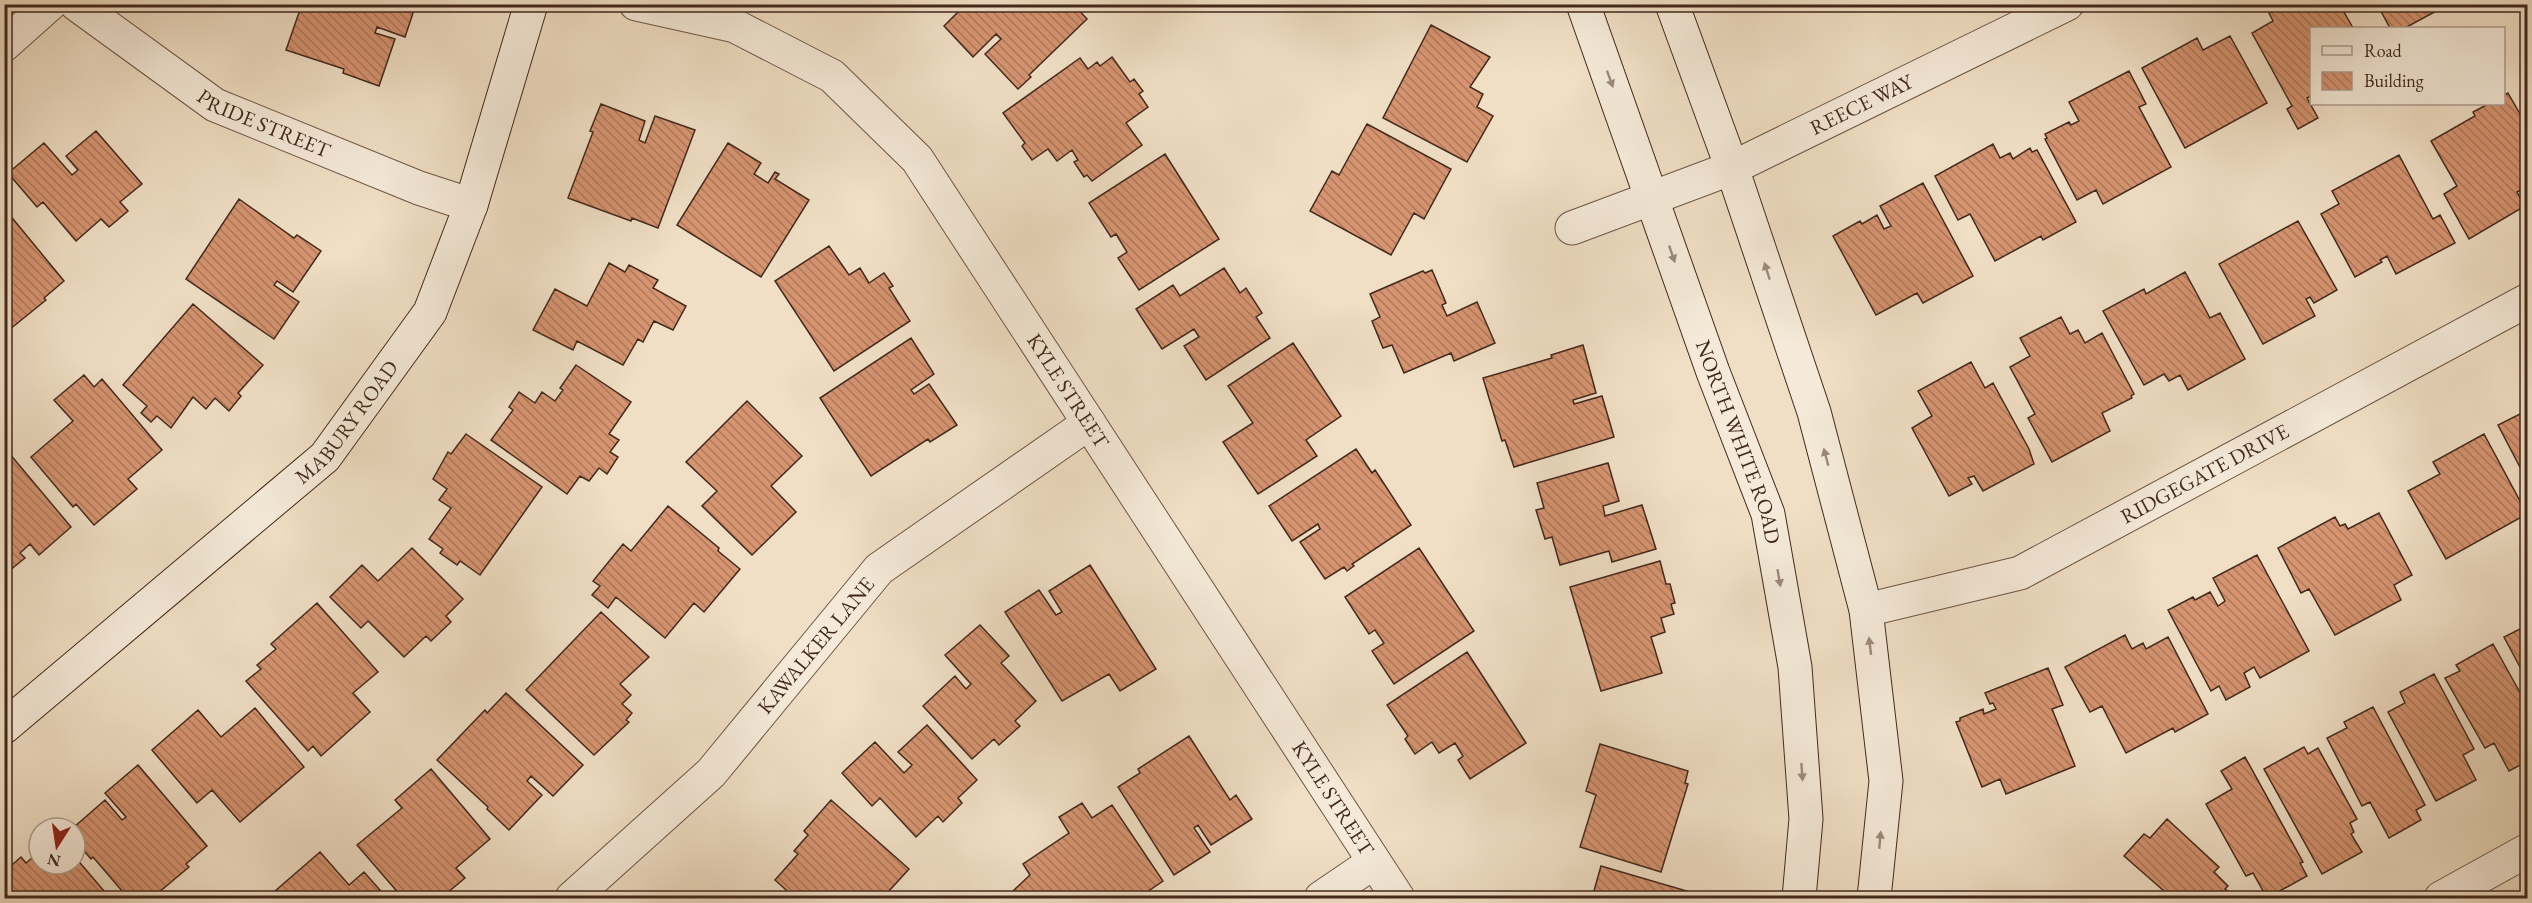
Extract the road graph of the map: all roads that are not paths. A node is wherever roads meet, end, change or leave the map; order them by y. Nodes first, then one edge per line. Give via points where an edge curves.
1 (50, 4) edge
2 (75, 4) edge
3 (531, 4) edge
4 (636, 4) edge
5 (1583, 4) edge
6 (1672, 4) edge
7 (2067, 4) edge
8 (4, 45) edge
9 (1732, 168) junction
10 (1653, 199) junction
11 (471, 205) junction
12 (1572, 228) dead end
13 (2528, 300) edge
14 (1089, 423) junction
15 (1866, 610) junction
16 (4, 727) edge
17 (2528, 850) edge
18 (1374, 862) junction
19 (572, 898) edge
20 (1321, 898) edge
21 (1398, 898) edge
22 (1799, 898) edge
23 (1874, 898) edge
24 (2441, 898) edge

1 - 8 street
2 - 11 street, PRIDE STREET via 215,105 419,188
3 - 11 street, MABURY ROAD
4 - 14 street, KYLE STREET via 735,26 832,76 917,159
5 -> 10 street, NORTH WHITE ROAD
6 - 9 street
7 - 9 street, REECE WAY
9 - 10 street, REECE WAY
15 -> 9 street via 1814,412
10 - 12 street, REECE WAY
10 -> 22 street, NORTH WHITE ROAD via 1768,514 1795,667 1806,819
11 - 16 street, MABURY ROAD via 430,312 325,457
13 - 15 street, RIDGEGATE DRIVE via 2020,573
14 - 18 street, KYLE STREET
14 - 19 street, KAWALKER LANE via 879,569 711,773
23 -> 15 street via 1886,781
17 - 24 street
18 - 20 street
18 - 21 street, KYLE STREET

